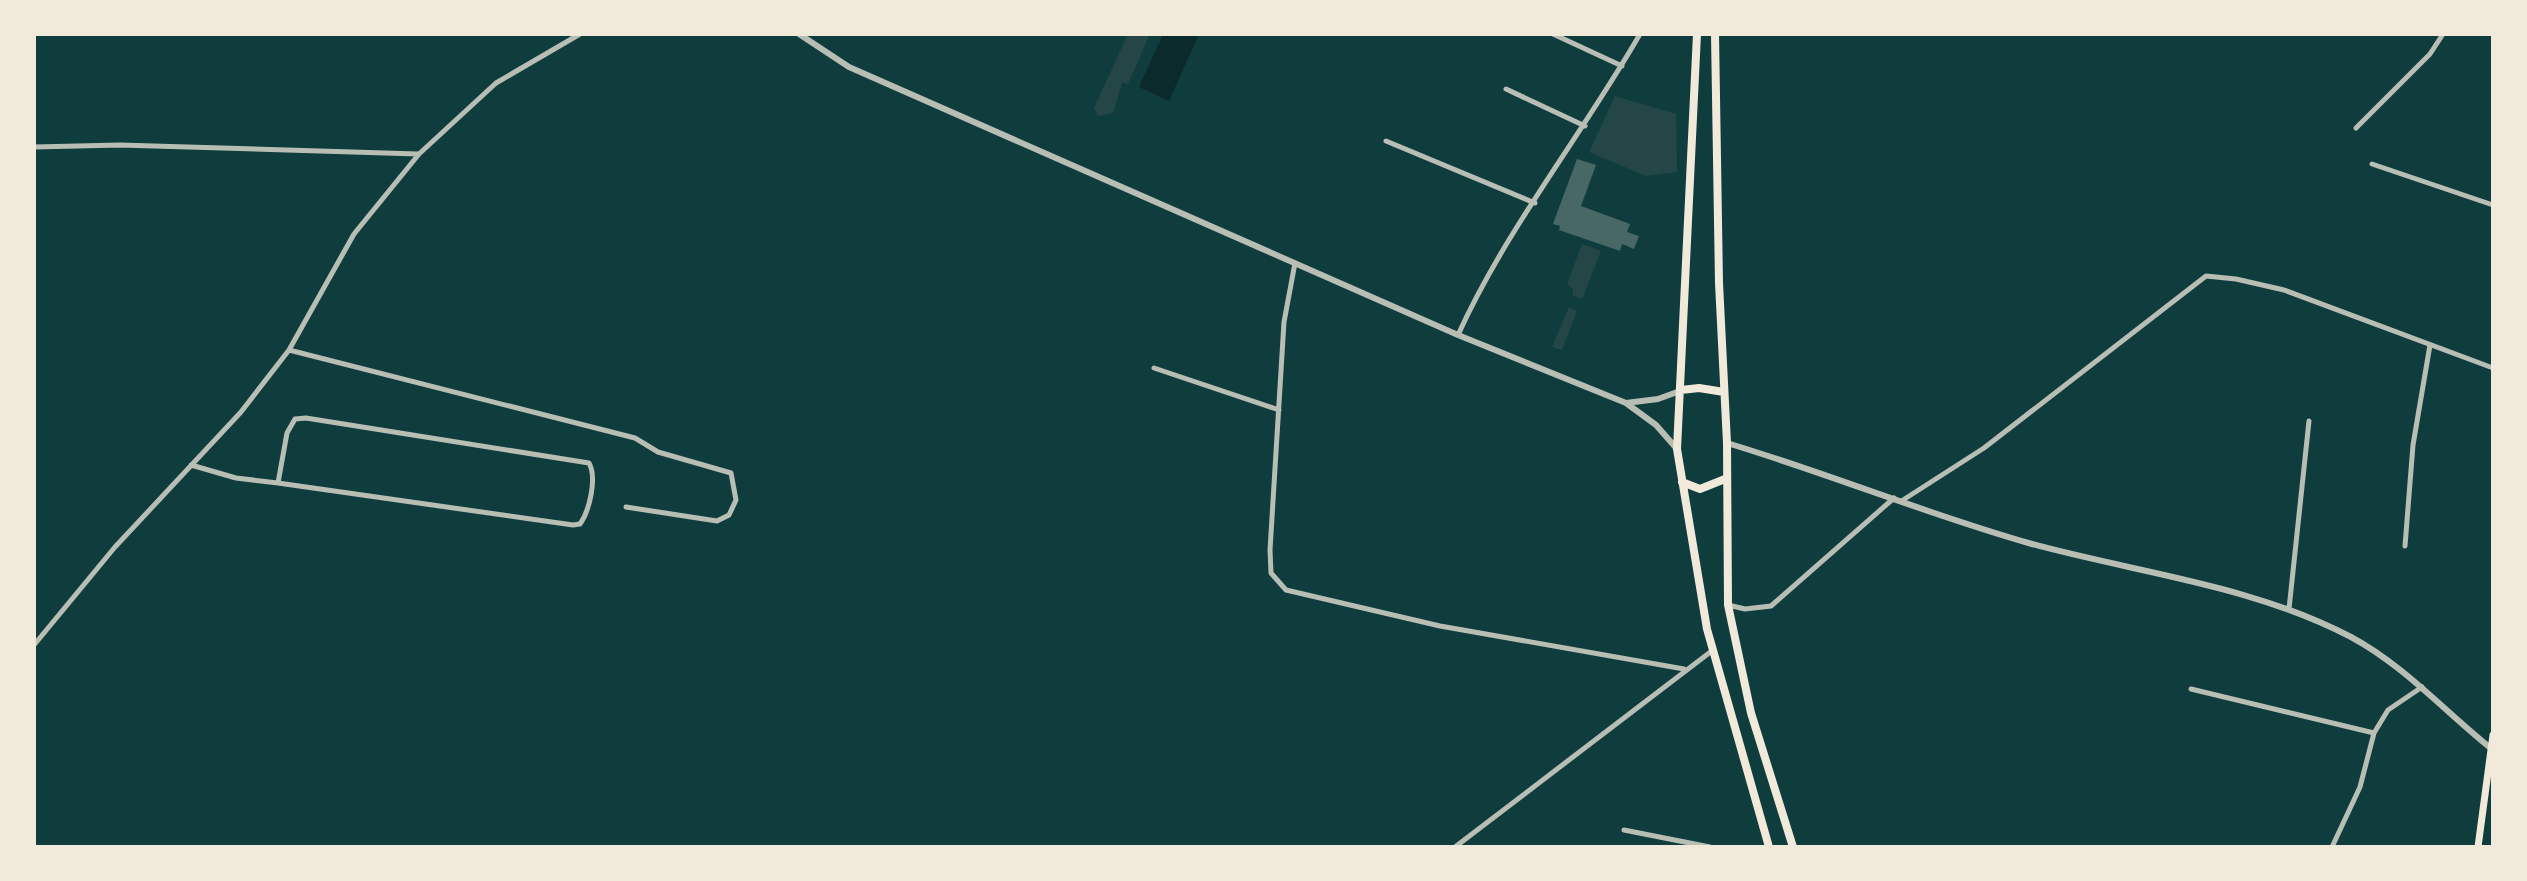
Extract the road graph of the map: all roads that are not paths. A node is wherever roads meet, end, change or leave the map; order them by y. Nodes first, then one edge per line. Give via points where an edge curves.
1 (580, 34) edge
2 (799, 34) edge
3 (1553, 34) edge
4 (1640, 34) edge
5 (1697, 34) edge
6 (1715, 34) edge
7 (2443, 34) edge
8 (1622, 66) junction
9 (1506, 89) dead end
10 (1585, 126) junction
11 (2356, 128) dead end
12 (1386, 141) dead end
13 (34, 147) edge
14 (419, 154) junction
15 (2372, 164) dead end
16 (1535, 203) junction
17 (2493, 205) edge
18 (1295, 263) junction
19 (1458, 335) junction
20 (2430, 345) junction
21 (289, 350) junction
22 (1154, 368) dead end
23 (2493, 368) edge
24 (1681, 390) junction
25 (1724, 392) junction
26 (1626, 403) junction
27 (1279, 410) junction
28 (2309, 421) dead end
29 (1727, 443) junction
30 (1677, 449) junction
31 (191, 465) junction
32 (1725, 479) junction
33 (1681, 481) junction
34 (278, 483) junction
35 (1899, 498) junction
36 (626, 507) dead end
37 (2405, 546) dead end
38 (1728, 605) junction
39 (2289, 609) junction
40 (34, 645) edge
41 (1713, 650) junction
42 (1684, 669) junction
43 (2423, 686) junction
44 (2191, 689) dead end
45 (2374, 733) junction
46 (2493, 735) edge
47 (2492, 749) edge
48 (1624, 830) dead end
49 (1455, 847) edge
50 (1710, 847) edge
51 (1768, 847) edge
52 (1793, 847) edge
53 (2332, 847) edge
54 (2478, 847) edge

1 - 14 street via 496,83
2 - 18 street via 849,67
3 - 8 street
4 - 8 street
5 - 24 highway
6 - 25 highway
7 - 11 street
8 - 10 street
9 - 10 street
10 - 16 street
12 - 16 street
13 - 14 street
14 - 21 street via 354,234
15 - 17 street
16 - 19 street via 1496,260
18 - 19 street
18 - 27 street via 1284,322
19 - 26 street
20 - 23 street
20 - 35 street via 2284,290 2206,276 1984,448
20 - 37 street via 2413,445
21 - 31 street
21 - 36 street via 635,438 658,452 726,470 735,478 733,509 717,521
22 - 27 street
24 - 25 highway
24 - 26 street
24 - 30 highway
25 - 29 highway
26 - 30 street
27 - 42 street via 1271,573 1286,590 1440,626
28 - 39 street
29 - 32 highway
29 - 35 street
30 - 33 highway
31 - 34 street
31 - 40 street
32 - 33 highway via 1700,489
32 - 38 highway
33 - 41 highway
34 - 34 street via 573,525 586,514 593,472 589,463 306,418 290,424
35 - 38 street via 1771,606
35 - 39 street via 2007,537
38 - 52 highway via 1751,713
39 - 43 street via 2353,638
41 - 42 street
41 - 51 highway
42 - 49 street
43 - 45 street via 2388,710
43 - 47 street
44 - 45 street
45 - 53 street via 2360,787
46 - 47 main road
47 - 54 main road
48 - 50 street

